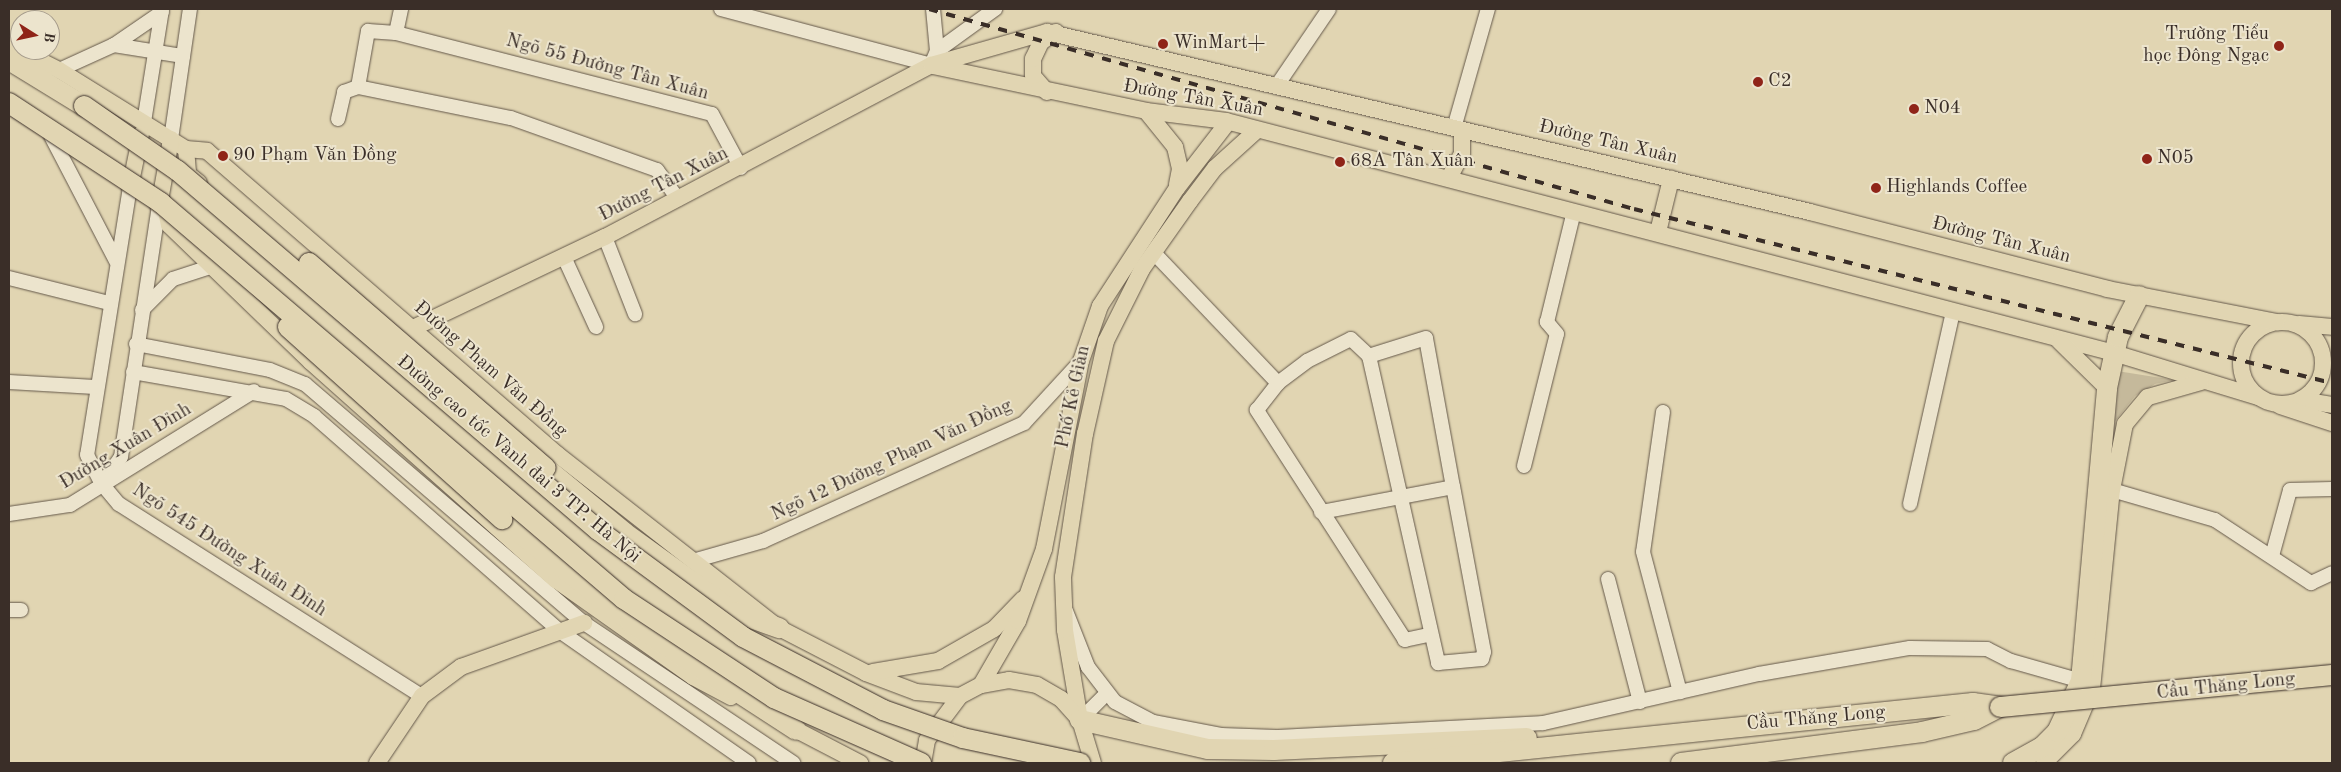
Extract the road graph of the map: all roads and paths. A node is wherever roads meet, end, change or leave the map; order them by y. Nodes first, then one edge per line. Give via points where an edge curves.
1 (190, 9) edge
2 (401, 9) edge
3 (721, 9) edge
4 (933, 9) edge
5 (995, 9) edge
6 (1329, 9) edge
7 (1488, 9) edge
8 (162, 11) edge
9 (1056, 32) junction
10 (396, 34) junction
11 (9, 45) edge
12 (114, 45) junction
13 (156, 52) junction
14 (183, 56) junction
15 (934, 58) junction
16 (9, 60) edge
17 (59, 70) junction
18 (358, 87) junction
19 (1276, 87) junction
20 (1047, 92) junction
21 (9, 103) edge
22 (84, 106) junction
23 (9, 110) edge
24 (1146, 111) junction
25 (338, 119) dead end
26 (144, 122) junction
27 (1228, 122) junction
28 (1458, 129) junction
29 (1257, 130) junction
30 (51, 136) junction
31 (171, 139) junction
32 (186, 149) junction
33 (740, 168) junction
34 (1449, 178) junction
35 (1671, 179) junction
36 (130, 187) junction
37 (1177, 188) junction
38 (678, 199) junction
39 (162, 207) junction
40 (1574, 211) junction
41 (1658, 232) junction
42 (605, 238) junction
43 (1154, 253) junction
44 (564, 258) junction
45 (116, 261) junction
46 (213, 266) junction
47 (9, 278) edge
48 (2139, 296) junction
49 (109, 304) junction
50 (142, 310) junction
51 (1953, 312) junction
52 (635, 314) dead end
53 (2277, 322) junction
54 (2297, 324) junction
55 (596, 327) dead end
56 (2332, 327) edge
57 (411, 329) junction
58 (2055, 338) junction
59 (136, 344) junction
60 (2326, 350) edge
61 (2114, 352) junction
62 (1369, 356) junction
63 (1081, 361) junction
64 (133, 372) junction
65 (9, 382) edge
66 (2201, 382) junction
67 (1278, 383) junction
68 (95, 386) junction
69 (2107, 388) junction
70 (254, 391) junction
71 (2258, 397) junction
72 (2301, 400) junction
73 (1072, 402) junction
74 (2332, 404) edge
75 (2278, 405) junction
76 (1091, 406) junction
77 (1663, 412) dead end
78 (2332, 423) edge
79 (1524, 466) dead end
80 (102, 484) junction
81 (1453, 487) junction
82 (2332, 489) edge
83 (2112, 490) junction
84 (1404, 496) junction
85 (1910, 504) dead end
86 (1321, 512) junction
87 (9, 514) edge
88 (2272, 556) junction
89 (696, 560) junction
90 (2332, 573) edge
91 (1608, 579) dead end
92 (1031, 589) junction
93 (1063, 606) junction
94 (584, 623) junction
95 (779, 628) junction
96 (561, 632) junction
97 (1428, 635) junction
98 (866, 673) junction
99 (2332, 675) edge
100 (2081, 681) junction
101 (981, 685) junction
102 (1680, 692) junction
103 (1106, 694) junction
104 (422, 696) junction
105 (960, 696) junction
106 (1640, 702) junction
107 (2000, 707) junction
108 (1080, 720) junction
109 (796, 730) junction
110 (1631, 736) junction
111 (1730, 757) junction
112 (377, 763) edge
113 (749, 763) edge
114 (793, 763) edge
115 (860, 763) edge
116 (922, 763) edge
117 (1080, 763) edge
118 (1093, 763) edge
119 (1393, 763) edge
120 (1681, 763) edge
121 (1705, 763) edge
122 (2013, 763) edge
123 (2044, 763) edge

1 - 14 street
2 - 10 street
3 - 15 street
4 - 15 street
5 - 15 street
6 - 19 street
7 - 28 street
8 - 12 street
8 - 13 street
9 - 15 main road, Đường Tân Xuân
9 - 19 main road, Đường Tân Xuân
9 - 20 main road via 1041,42 1033,59 1033,76
10 - 18 street, Ngõ 55 Đường Tân Xuân via 368,31
10 - 33 street, Ngõ 55 Đường Tân Xuân via 712,114
11 - 17 main road, Đường Phạm Văn Đồng
12 - 13 street
12 - 17 street
13 - 14 street
13 - 26 street
14 - 31 street
15 - 20 main road, Đường Tân Xuân
15 - 33 main road, Đường Tân Xuân
16 - 22 highway, Đường cao tốc Vành đai 3 TP. Hà Nội
17 - 26 main road, Đường Phạm Văn Đồng
18 - 25 street via 344,92
18 - 38 street via 511,118 657,170
19 - 28 main road, Đường Tân Xuân
20 - 24 main road, Đường Tân Xuân
21 - 39 highway, Đường cao tốc Vành đai 3 TP. Hà Nội, bridge
22 - 95 highway, bridge via 251,215 625,533 734,612
22 - 117 highway, Đường cao tốc Vành đai 3 TP. Hà Nội, bridge via 178,171 598,530 743,637 883,710 963,738
23 - 30 main road
24 - 27 main road, Đường Tân Xuân
24 - 37 main road via 1175,147 1180,169
26 - 31 main road, Đường Phạm Văn Đồng
26 - 36 main road
27 - 29 main road, Đường Tân Xuân
27 - 37 main road, Phố Kẻ Giàn
28 - 34 main road via 1462,154
28 - 35 main road, Đường Tân Xuân
29 - 34 main road, Đường Tân Xuân
29 - 43 main road, Phố Kẻ Giàn via 1215,168
30 - 36 main road
30 - 45 street
31 - 32 main road, Đường Phạm Văn Đồng
31 - 39 main road
32 - 57 main road, Đường Phạm Văn Đồng via 207,151
32 - 95 main road via 188,174 348,304 627,542 734,620
33 - 38 main road, Đường Tân Xuân
34 - 40 main road, Đường Tân Xuân
35 - 41 main road
35 - 48 main road, Đường Tân Xuân
36 - 39 main road
36 - 45 street, Ngõ 545 Đường Xuân Đỉnh
37 - 63 main road, Phố Kẻ Giàn via 1113,282
38 - 42 main road, Đường Tân Xuân
39 - 46 main road via 169,225
39 - 50 street
39 - 109 highway, bridge via 317,355 502,518 630,622
39 - 109 main road via 178,211 571,564 741,683
39 - 116 highway, Đường cao tốc Vành đai 3 TP. Hà Nội, bridge via 624,599 774,698
40 - 41 main road, Đường Tân Xuân
40 - 79 street via 1547,322 1557,334
41 - 51 main road, Đường Tân Xuân
42 - 44 main road, Đường Tân Xuân
42 - 52 street
43 - 67 street
43 - 76 main road, Phố Kẻ Giàn via 1116,316
44 - 55 street
44 - 57 main road, Đường Tân Xuân
45 - 49 street, Ngõ 545 Đường Xuân Đỉnh
46 - 50 street via 173,280
46 - 109 main road via 360,407 556,580 693,677
47 - 49 street
48 - 53 main road, Đường Tân Xuân
48 - 61 highway
49 - 68 street, Ngõ 545 Đường Xuân Đỉnh
50 - 59 street
51 - 58 main road, Đường Tân Xuân
51 - 85 street
53 - 54 main road
53 - 71 main road via 2257,330 2244,348 2244,380
54 - 56 main road
54 - 60 main road
57 - 89 main road, Đường Phạm Văn Đồng via 630,514
58 - 61 main road, Đường Tân Xuân
58 - 69 main road
59 - 64 street
59 - 94 street via 270,370 305,384
60 - 72 main road via 2321,378
61 - 66 main road, Đường Tân Xuân
61 - 69 highway
62 - 67 street via 1350,339 1307,361
62 - 81 street via 1426,338
62 - 84 street
63 - 73 main road, Phố Kẻ Giàn
63 - 89 street, Ngõ 12 Đường Phạm Văn Đồng via 1024,423 763,541
64 - 70 street
64 - 80 street via 121,457
65 - 68 street
66 - 71 main road, Đường Tân Xuân
66 - 83 main road via 2157,392 2137,406 2117,449
67 - 86 street via 1257,410
68 - 80 street, Ngõ 545 Đường Xuân Đỉnh via 87,455
69 - 100 highway
70 - 80 street, Đường Xuân Đỉnh
70 - 96 street via 286,399 314,416
71 - 75 main road
72 - 74 main road
72 - 75 main road
73 - 76 main road
73 - 92 main road, Phố Kẻ Giàn via 1058,491
75 - 78 main road
76 - 93 main road, Phố Kẻ Giàn via 1069,526
77 - 102 street via 1643,552
80 - 87 street, Đường Xuân Đỉnh via 70,505
80 - 104 street, Ngõ 545 Đường Xuân Đỉnh via 119,504
81 - 84 street
81 - 97 street via 1482,659 1438,663
82 - 88 street via 2290,490
83 - 88 street via 2215,520
83 - 123 main road via 2092,688 2073,734
84 - 86 street
84 - 97 street
86 - 97 street via 1405,640
88 - 90 street via 2311,584
89 - 95 main road, Đường Phạm Văn Đồng
91 - 106 street
92 - 98 main road via 994,628 959,650 912,668
92 - 101 main road, Phố Kẻ Giàn via 1008,640
93 - 103 street via 1088,668
93 - 108 main road, Phố Kẻ Giàn
94 - 96 main road
94 - 114 street
95 - 98 main road, Đường Phạm Văn Đồng
96 - 104 main road via 461,667
96 - 113 street
98 - 105 main road, Đường Phạm Văn Đồng via 916,692
99 - 107 highway, Cầu Thăng Long, bridge
100 - 102 street via 2010,662 1986,649 1910,648 1839,658
100 - 122 highway via 2057,732 2042,747
101 - 105 main road
101 - 108 main road via 1009,680 1037,685 1061,699
102 - 106 street
103 - 106 street via 1152,722 1186,731 1276,737 1543,722
103 - 108 street
104 - 112 main road
105 - 116 main road via 927,740
107 - 110 highway, Cầu Thăng Long via 1973,703
107 - 111 highway, Cầu Thăng Long via 1974,720 1922,732
108 - 110 highway via 1208,749 1274,750
108 - 118 main road, Phố Kẻ Giàn
109 - 115 main road
110 - 119 highway
111 - 120 highway
111 - 121 highway

